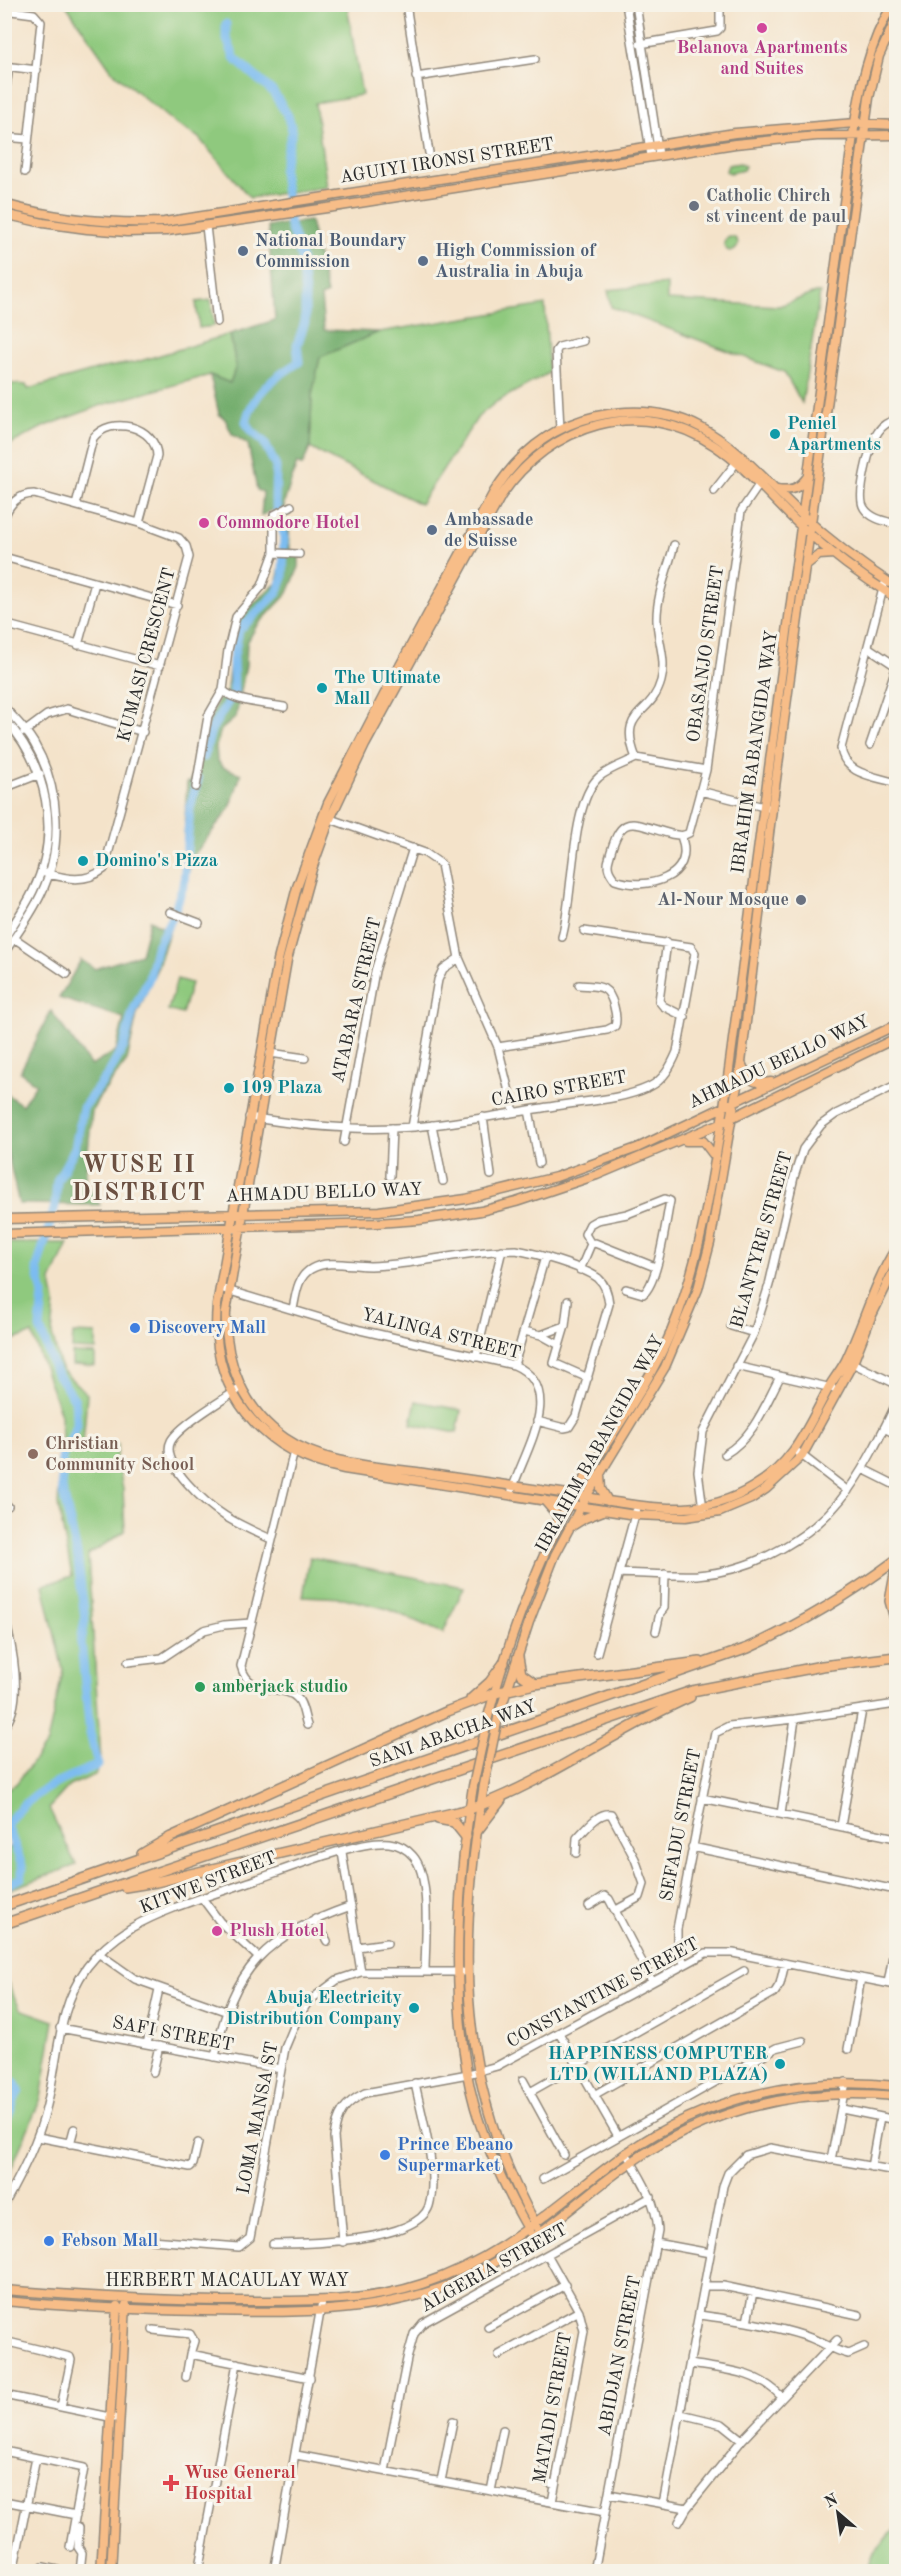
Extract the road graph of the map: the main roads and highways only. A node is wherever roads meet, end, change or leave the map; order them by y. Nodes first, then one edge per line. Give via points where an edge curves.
1 (893, 4) edge
2 (897, 19) edge
3 (855, 123) junction
4 (867, 123) junction
5 (897, 125) edge
6 (853, 135) junction
7 (865, 135) junction
8 (897, 135) edge
9 (4, 204) edge
10 (297, 207) junction
11 (276, 210) junction
12 (4, 214) edge
13 (808, 476) junction
14 (762, 481) junction
15 (777, 489) junction
16 (803, 516) junction
17 (812, 523) junction
18 (801, 526) junction
19 (810, 534) junction
20 (835, 554) junction
21 (806, 565) junction
22 (884, 585) junction
23 (897, 587) edge
24 (897, 598) edge
25 (327, 818) junction
26 (897, 1025) edge
27 (897, 1038) edge
28 (741, 1063) junction
29 (783, 1079) junction
30 (736, 1102) junction
31 (724, 1107) junction
32 (732, 1118) junction
33 (721, 1123) junction
34 (680, 1142) junction
35 (716, 1158) junction
36 (232, 1212) junction
37 (243, 1212) junction
38 (6, 1219) edge
39 (230, 1227) junction
40 (241, 1227) junction
41 (6, 1234) edge
42 (897, 1248) edge
43 (897, 1266) edge
44 (850, 1361) junction
45 (237, 1390) junction
46 (799, 1453) junction
47 (600, 1474) junction
48 (583, 1481) junction
49 (512, 1490) junction
50 (555, 1493) junction
51 (574, 1495) junction
52 (585, 1497) junction
53 (544, 1500) junction
54 (608, 1501) junction
55 (569, 1504) junction
56 (580, 1507) junction
57 (604, 1510) junction
58 (559, 1525) junction
59 (569, 1528) junction
60 (897, 1560) edge
61 (897, 1569) edge
62 (897, 1622) edge
63 (518, 1657) junction
64 (897, 1657) edge
65 (717, 1660) junction
66 (504, 1664) junction
67 (535, 1684) junction
68 (714, 1685) junction
69 (506, 1691) junction
70 (495, 1694) junction
71 (459, 1707) junction
72 (505, 1796) junction
73 (481, 1805) junction
74 (470, 1809) junction
75 (432, 1818) junction
76 (477, 1831) junction
77 (466, 1837) junction
78 (122, 1865) junction
79 (96, 1892) junction
80 (4, 1906) edge
81 (6, 1924) edge
82 (897, 2086) edge
83 (897, 2096) edge
84 (532, 2228) junction
85 (537, 2236) junction
86 (4, 2290) edge
87 (122, 2300) junction
88 (4, 2301) edge
89 (121, 2310) junction
90 (101, 2571) edge
91 (111, 2571) edge

1 - 3 main road, IBRAHIM BABANGIDA WAY via 868,60
2 - 4 main road, IBRAHIM BABANGIDA WAY via 873,76
3 - 4 main road, AGUIYI IRONSI STREET
3 - 6 main road, IBRAHIM BABANGIDA WAY
3 - 10 main road, AGUIYI IRONSI STREET via 653,145
4 - 5 main road, AGUIYI IRONSI STREET
4 - 7 main road, IBRAHIM BABANGIDA WAY
6 - 7 main road, AGUIYI IRONSI STREET
6 - 10 main road, AGUIYI IRONSI STREET via 766,140
6 - 13 main road, IBRAHIM BABANGIDA WAY
7 - 8 main road, AGUIYI IRONSI STREET
7 - 17 main road, IBRAHIM BABANGIDA WAY
9 - 11 main road, AGUIYI IRONSI STREET via 60,217 129,223
10 - 11 main road, AGUIYI IRONSI STREET
11 - 12 main road, AGUIYI IRONSI STREET via 206,226 127,232 43,223
13 - 15 main road via 793,490
13 - 16 main road, IBRAHIM BABANGIDA WAY
14 - 15 main road
14 - 18 main road
14 - 25 main road via 717,447 660,422 610,422 584,429 555,442 532,459 501,496
14 - 25 main road via 721,438 670,416 645,412 588,418 560,429 516,461 494,492 379,703
15 - 16 main road
16 - 17 main road
16 - 18 main road, IBRAHIM BABANGIDA WAY
17 - 19 main road, IBRAHIM BABANGIDA WAY
17 - 22 main road
18 - 19 main road
18 - 31 main road, IBRAHIM BABANGIDA WAY
19 - 20 main road
19 - 21 main road, IBRAHIM BABANGIDA WAY
20 - 21 main road via 819,555
20 - 22 main road
21 - 28 main road, IBRAHIM BABANGIDA WAY
22 - 23 main road
22 - 24 main road
25 - 36 main road via 297,887 284,937
25 - 37 main road via 296,920
26 - 29 main road, AHMADU BELLO WAY
27 - 32 main road, AHMADU BELLO WAY
28 - 29 main road via 748,1077 760,1084
28 - 30 main road, IBRAHIM BABANGIDA WAY
29 - 30 main road, AHMADU BELLO WAY
30 - 31 main road, AHMADU BELLO WAY
30 - 32 main road, IBRAHIM BABANGIDA WAY
31 - 33 main road, IBRAHIM BABANGIDA WAY
31 - 37 main road, AHMADU BELLO WAY via 637,1148 510,1190 379,1211
32 - 33 main road, AHMADU BELLO WAY
32 - 47 main road, IBRAHIM BABANGIDA WAY via 698,1289 665,1367
33 - 34 main road, AHMADU BELLO WAY
33 - 35 main road, IBRAHIM BABANGIDA WAY
34 - 35 main road via 703,1141
34 - 40 main road, AHMADU BELLO WAY via 564,1187 481,1211 377,1223
35 - 48 main road, IBRAHIM BABANGIDA WAY via 699,1243 670,1333 638,1394
36 - 37 main road, AHMADU BELLO WAY
36 - 38 main road, AHMADU BELLO WAY
36 - 39 main road
37 - 40 main road
39 - 40 main road, AHMADU BELLO WAY
39 - 41 main road, AHMADU BELLO WAY
39 - 45 main road via 216,1319 224,1374
40 - 45 main road via 226,1312 226,1342
42 - 44 main road via 873,1293
43 - 44 main road
44 - 46 main road via 812,1423
45 - 49 main road via 294,1449
46 - 54 main road via 751,1488 719,1503 684,1508
46 - 57 main road via 787,1472 751,1499 704,1516 635,1515
47 - 52 main road, IBRAHIM BABANGIDA WAY
47 - 54 main road via 601,1489
48 - 50 main road
48 - 51 main road, IBRAHIM BABANGIDA WAY
49 - 50 main road
49 - 53 main road
50 - 51 main road
51 - 52 main road
51 - 55 main road, IBRAHIM BABANGIDA WAY
52 - 54 main road
52 - 56 main road, IBRAHIM BABANGIDA WAY
53 - 55 main road
53 - 58 main road via 553,1509
55 - 56 main road
55 - 58 main road, IBRAHIM BABANGIDA WAY
56 - 57 main road
56 - 59 main road, IBRAHIM BABANGIDA WAY
57 - 59 main road
58 - 66 main road, IBRAHIM BABANGIDA WAY via 526,1600
59 - 63 main road, IBRAHIM BABANGIDA WAY
60 - 65 highway, SANI ABACHA WAY via 790,1629
61 - 62 highway via 890,1601
63 - 67 highway via 524,1679
63 - 69 main road, IBRAHIM BABANGIDA WAY
64 - 68 highway, SANI ABACHA WAY
65 - 67 highway
65 - 78 highway, SANI ABACHA WAY
66 - 70 main road, IBRAHIM BABANGIDA WAY
66 - 71 highway via 480,1692
67 - 69 highway
68 - 72 highway via 637,1722
68 - 79 highway, SANI ABACHA WAY
69 - 70 highway
69 - 73 main road, IBRAHIM BABANGIDA WAY, bridge
70 - 71 highway
70 - 74 main road, IBRAHIM BABANGIDA WAY, bridge
71 - 78 highway via 171,1837
72 - 73 highway
72 - 76 highway
73 - 74 highway
73 - 76 main road, IBRAHIM BABANGIDA WAY
74 - 75 highway
74 - 77 main road, IBRAHIM BABANGIDA WAY
75 - 77 highway via 454,1822
75 - 79 highway via 156,1882
76 - 84 main road, IBRAHIM BABANGIDA WAY via 467,1972 477,2072 500,2151
77 - 84 main road, IBRAHIM BABANGIDA WAY via 458,1972 459,2015 468,2074 491,2155
78 - 80 highway, SANI ABACHA WAY
79 - 81 highway, SANI ABACHA WAY
82 - 84 main road, HERBERT MACAULAY WAY via 846,2082 798,2086 740,2098 680,2121 626,2153
83 - 85 main road, HERBERT MACAULAY WAY via 844,2092 778,2099 743,2108 667,2139
84 - 85 main road, IBRAHIM BABANGIDA WAY
84 - 87 main road, HERBERT MACAULAY WAY via 494,2253 420,2285 352,2299
85 - 89 main road, HERBERT MACAULAY WAY via 472,2275 387,2303 321,2311
86 - 87 main road, HERBERT MACAULAY WAY
87 - 89 main road
88 - 89 main road, HERBERT MACAULAY WAY
89 - 90 main road
89 - 91 main road via 121,2419

